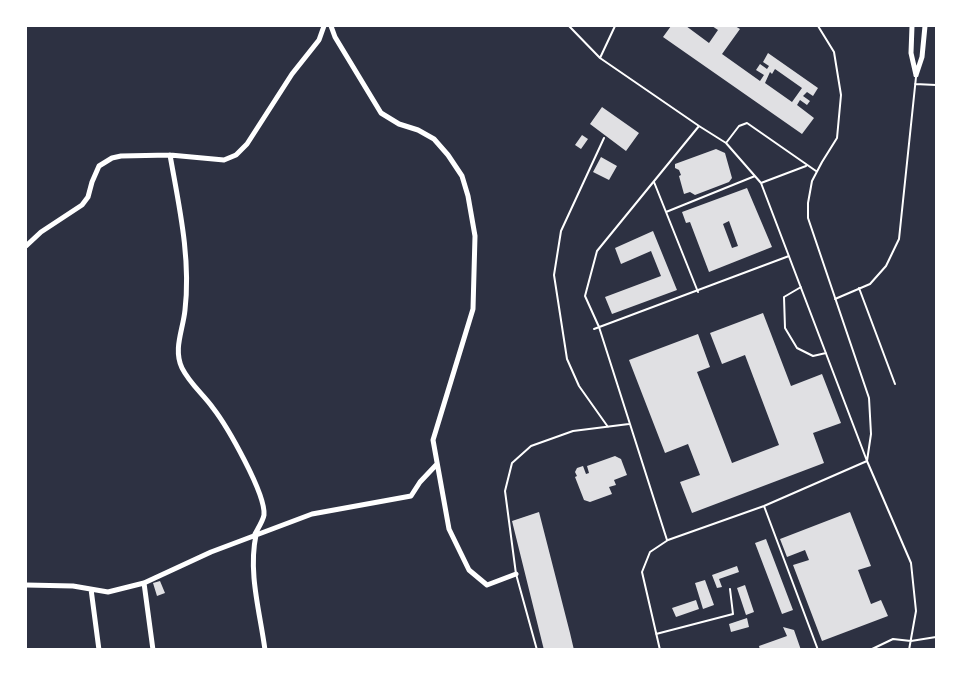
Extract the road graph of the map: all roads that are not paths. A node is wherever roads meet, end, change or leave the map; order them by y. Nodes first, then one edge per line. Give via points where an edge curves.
1 (324, 26) edge
2 (331, 26) edge
3 (569, 26) edge
4 (615, 26) edge
5 (818, 26) edge
6 (912, 26) edge
7 (925, 26) edge
8 (600, 58) junction
9 (916, 75) junction
10 (915, 84) junction
11 (936, 85) edge
12 (699, 126) junction
13 (604, 138) dead end
14 (726, 142) junction
15 (170, 155) junction
16 (807, 165) junction
17 (816, 171) junction
18 (755, 176) junction
19 (654, 182) junction
20 (761, 183) junction
21 (666, 212) junction
22 (26, 246) edge
23 (789, 256) junction
24 (801, 287) junction
25 (859, 288) junction
26 (698, 292) junction
27 (835, 299) junction
28 (599, 327) junction
29 (594, 329) dead end
30 (826, 353) junction
31 (895, 384) dead end
32 (629, 424) junction
33 (608, 426) junction
34 (867, 461) junction
35 (437, 464) junction
36 (764, 506) junction
37 (255, 535) junction
38 (668, 540) junction
39 (516, 574) junction
40 (144, 583) junction
41 (26, 585) edge
42 (91, 589) junction
43 (730, 589) dead end
44 (656, 634) junction
45 (936, 637) edge
46 (910, 641) junction
47 (536, 649) edge
48 (99, 650) edge
49 (153, 650) edge
50 (265, 650) edge
51 (660, 650) edge
52 (818, 650) edge
53 (870, 650) edge
54 (909, 650) edge

1 - 15 street via 319,40 236,155 224,160
2 - 35 street via 381,112 434,139 462,176 468,196 475,236 473,309 433,440
3 - 8 lane
4 - 8 lane
5 - 17 lane via 834,52 841,95 837,138
6 - 9 street via 911,53
7 - 9 street
8 - 12 lane
9 - 10 lane
10 - 11 lane
10 - 25 lane via 899,239 886,266 870,284
12 - 14 lane
12 - 19 lane
13 - 33 lane via 561,231 554,275 567,359 579,386
14 - 16 lane via 739,126 747,123
14 - 18 lane
15 - 22 street via 122,156 99,166 82,205
15 - 37 street via 187,274 178,356 186,376 226,426 254,481 264,516
16 - 17 lane
16 - 20 lane
17 - 27 lane via 809,192 808,218
18 - 20 lane
18 - 21 lane
19 - 21 lane
19 - 28 lane via 597,251 585,296
20 - 23 lane
21 - 26 lane
23 - 24 lane
23 - 26 lane
24 - 30 lane
24 - 30 lane via 784,297 785,328 797,348 813,356
25 - 27 lane
25 - 31 lane
26 - 28 lane
27 - 34 lane via 869,398 872,434
28 - 29 lane
28 - 32 lane
30 - 34 lane
32 - 33 lane
32 - 38 lane
33 - 39 lane via 573,431 531,446 512,463 505,491
34 - 36 lane
34 - 46 lane via 911,563 916,611
35 - 37 street via 411,496 312,514
35 - 39 street via 449,529 469,570 487,585
36 - 38 lane
36 - 52 lane
37 - 40 street
37 - 50 street via 255,579
38 - 44 lane via 650,552 642,572
39 - 47 lane
40 - 42 street via 108,592
40 - 49 street
41 - 42 street
42 - 48 street
43 - 44 lane via 733,614
44 - 51 lane
45 - 46 lane
46 - 53 lane via 893,639
46 - 54 lane

